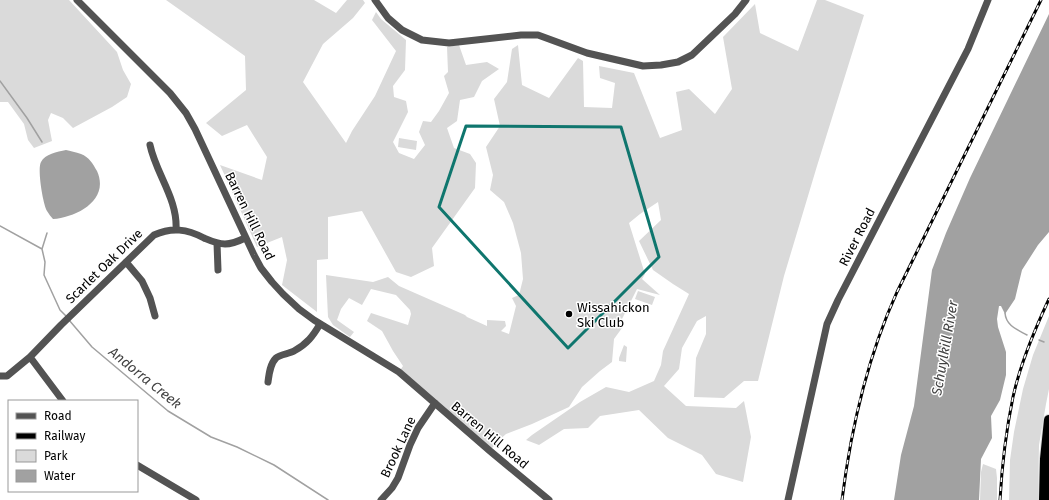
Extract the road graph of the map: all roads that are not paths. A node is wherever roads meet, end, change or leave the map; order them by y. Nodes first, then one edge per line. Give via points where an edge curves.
1 (77, 0) edge
2 (375, 0) edge
3 (746, 0) edge
4 (988, 0) edge
5 (150, 145) dead end
6 (176, 230) junction
7 (246, 238) junction
8 (217, 243) junction
9 (126, 262) junction
10 (218, 270) dead end
11 (155, 316) dead end
12 (320, 324) junction
13 (30, 357) junction
14 (0, 376) edge
15 (268, 382) dead end
16 (62, 400) edge
17 (435, 403) junction
18 (1049, 420) edge
19 (138, 466) edge
20 (196, 500) edge
21 (381, 500) edge
22 (549, 500) edge
23 (788, 500) edge
24 (1044, 500) edge

1 - 7 street, Barren Hill Road via 170,93 186,113
2 - 3 street via 388,18 402,30 422,40 449,43 538,35 587,53 643,66 678,62 692,55
4 - 23 street, River Road via 968,49 827,324
5 - 6 street via 152,156 174,208
6 - 8 street, Scarlet Oak Drive via 191,232
6 - 9 street, Scarlet Oak Drive via 154,235
7 - 8 street, Scarlet Oak Drive via 229,244
7 - 12 street, Barren Hill Road via 258,264 272,282 294,304
8 - 10 street
9 - 11 street via 142,282
9 - 13 street, Scarlet Oak Drive
12 - 15 street via 312,338 294,351 276,358 270,368
12 - 17 street, Barren Hill Road via 395,369
13 - 14 street, Scarlet Oak Drive via 7,376
13 - 16 street
17 - 21 street, Brook Lane via 418,428 398,478
17 - 22 street, Barren Hill Road
18 - 24 highway
19 - 20 street

